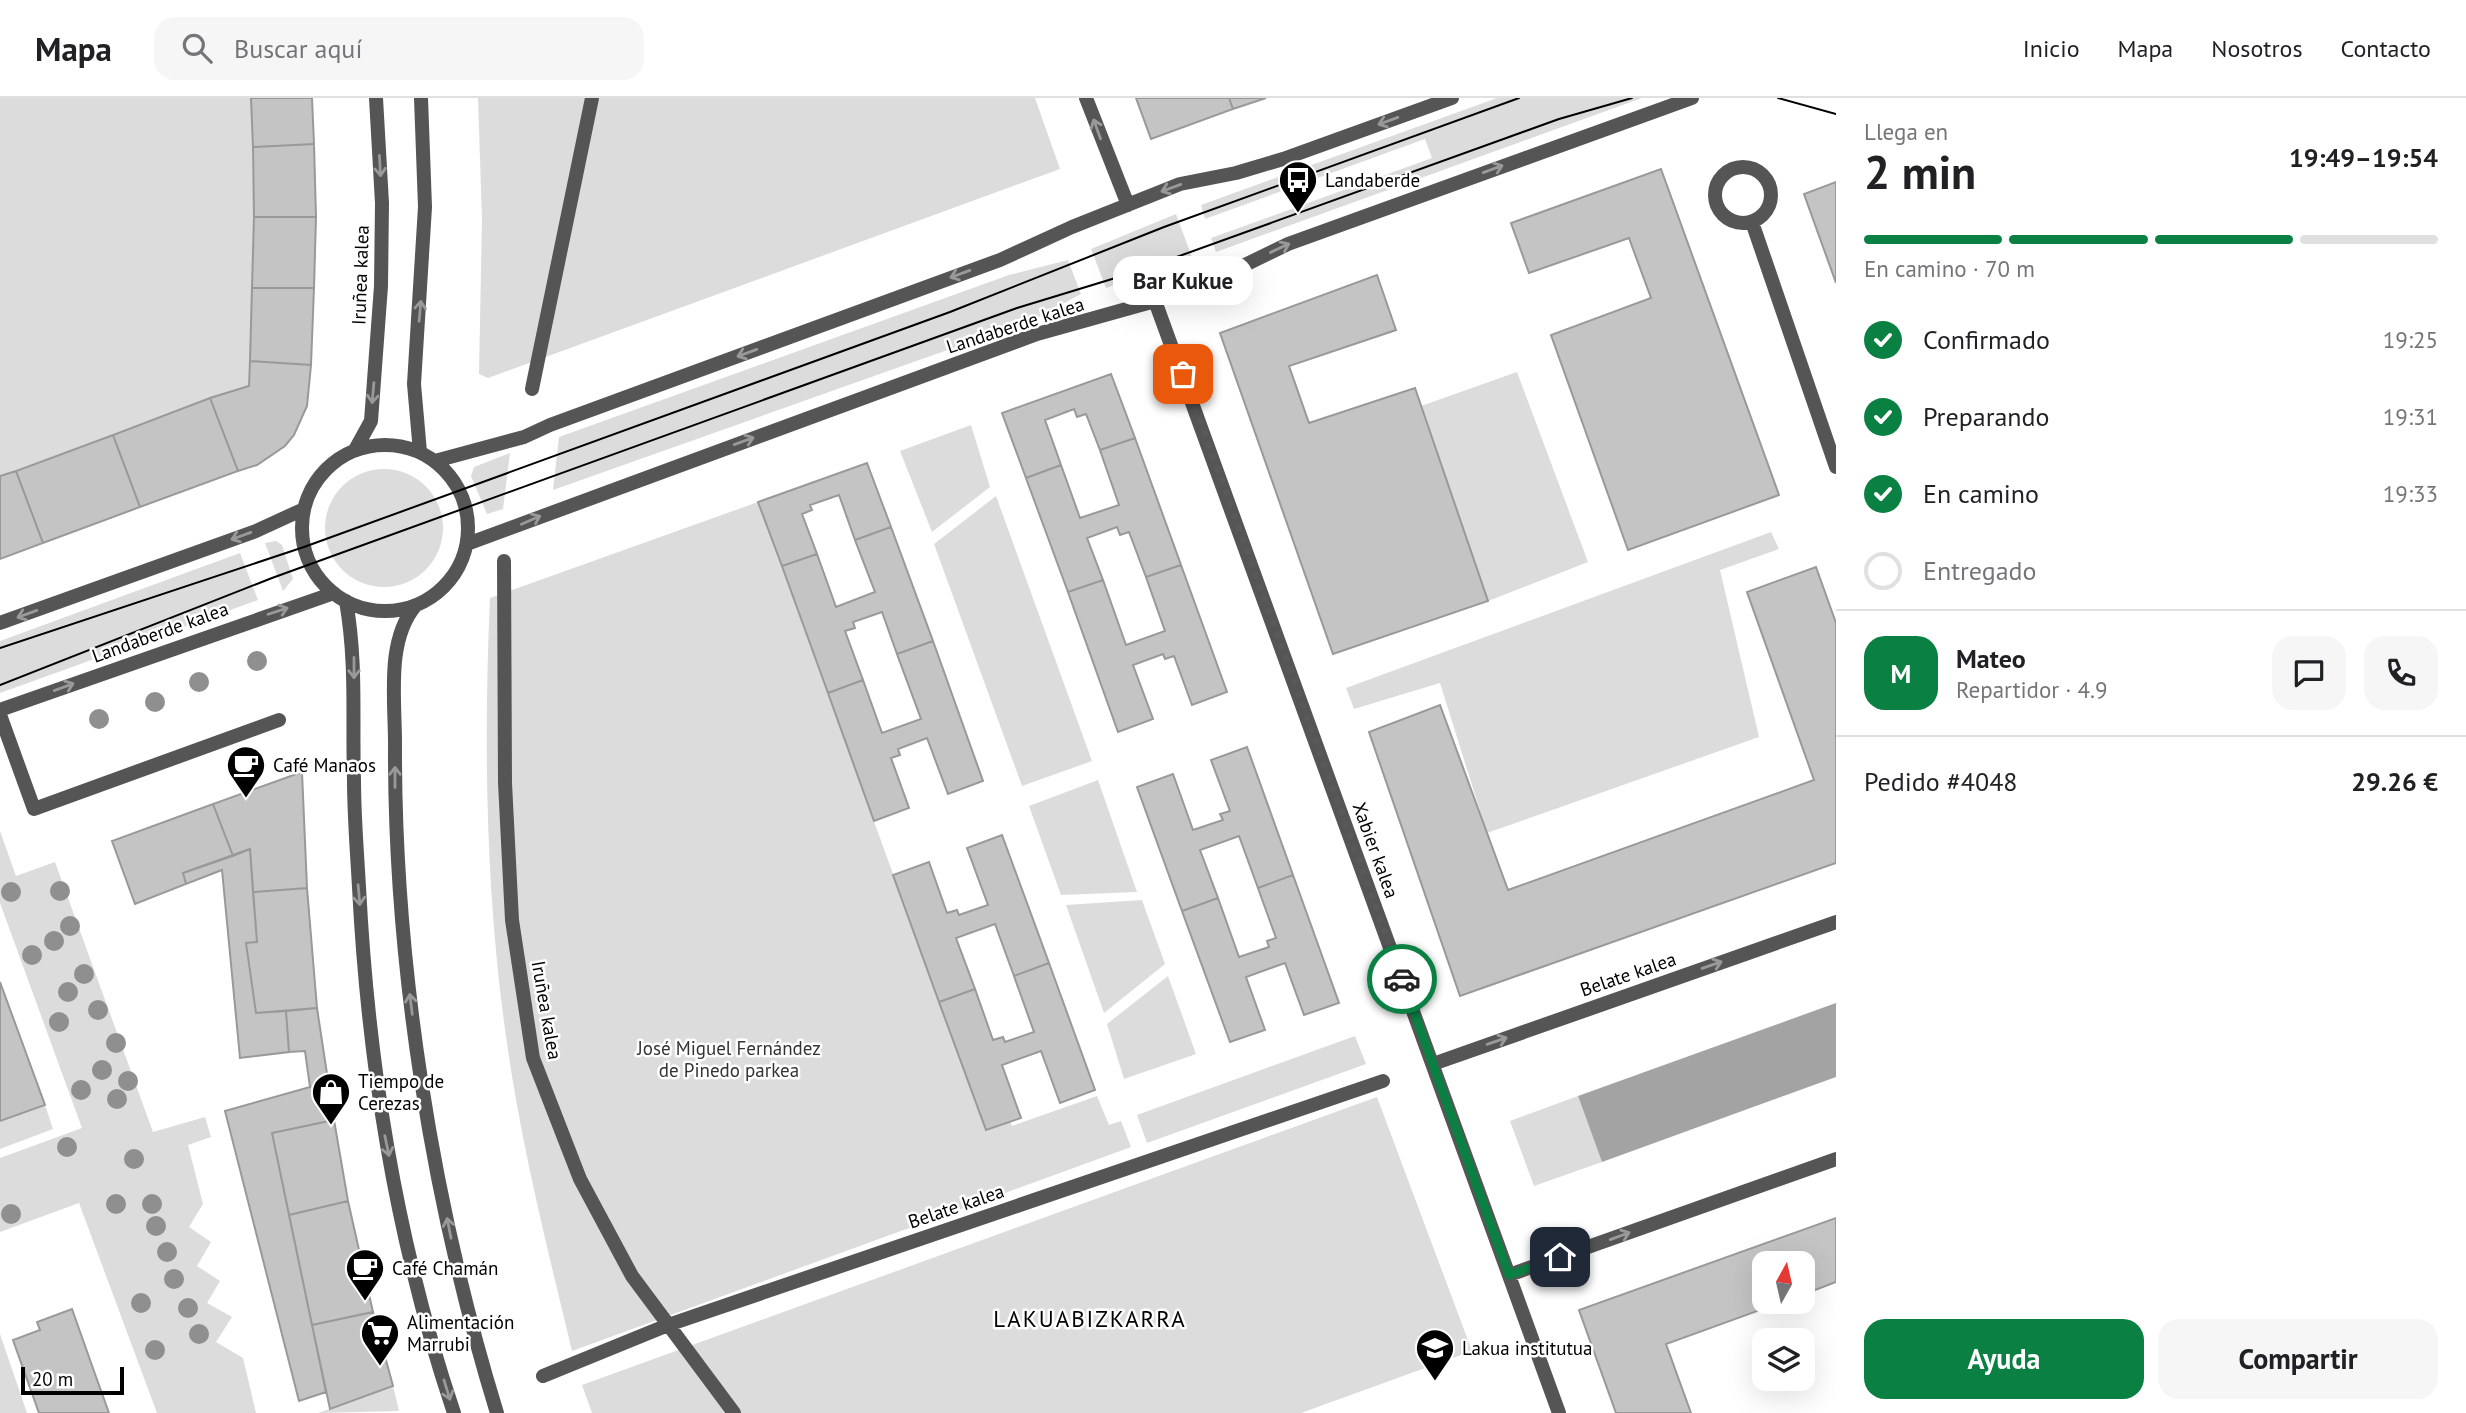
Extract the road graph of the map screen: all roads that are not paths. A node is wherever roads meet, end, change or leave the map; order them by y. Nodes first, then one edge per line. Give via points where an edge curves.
1 (376, 98) edge
2 (421, 98) edge
3 (592, 98) edge
4 (1086, 98) edge
5 (1452, 98) edge
6 (1692, 98) edge
7 (1128, 205) junction
8 (1752, 222) junction
9 (1156, 302) junction
10 (532, 389) dead end
11 (355, 450) junction
12 (420, 452) junction
13 (435, 461) junction
14 (1836, 467) edge
15 (304, 509) junction
16 (467, 544) junction
17 (504, 561) dead end
18 (340, 597) junction
19 (416, 605) junction
20 (0, 623) edge
21 (0, 713) edge
22 (279, 720) dead end
23 (1836, 922) edge
24 (1433, 1064) junction
25 (1383, 1081) dead end
26 (1836, 1159) edge
27 (1509, 1275) junction
28 (668, 1325) junction
29 (543, 1376) dead end
30 (454, 1413) edge
31 (496, 1413) edge
32 (734, 1413) edge
33 (1559, 1413) edge

1 -> 11 street, Iruñea kalea via 381,286 370,421
12 -> 2 street via 414,384 425,207
3 - 10 street
7 -> 4 street
5 -> 7 street via 1283,159 1180,184
9 -> 6 street, Landaberde kalea via 1288,244
7 -> 13 street via 1000,260 524,437
8 - 8 street via 1765,213 1772,198 1769,183 1759,171 1743,166 1728,171 1717,183 1715,199 1722,213 1735,222
8 - 14 street
16 -> 9 street, Landaberde kalea via 1037,334
9 - 24 street, Xabier kalea
11 - 12 street via 388,444
11 - 15 street via 332,464 314,484
12 - 13 street
13 - 16 street via 459,490 466,507
15 - 18 street via 304,547 321,580
15 -> 20 street
16 - 19 street via 449,580
17 - 28 street, Iruñea kalea via 505,783 512,920 533,1058 580,1179 632,1276
18 - 19 street via 369,609
21 -> 18 street, Landaberde kalea
18 -> 30 street via 354,646 359,891 380,1115 424,1316
31 -> 19 street via 462,1296 412,1011 399,893 395,687 399,636
21 - 22 street via 34,809
24 -> 23 street, Belate kalea
24 - 27 street, Xabier kalea
25 - 28 street, Belate kalea
27 -> 26 street
27 - 33 street, Xabier kalea
28 - 29 street, Belate kalea
28 - 32 street, Iruñea kalea

